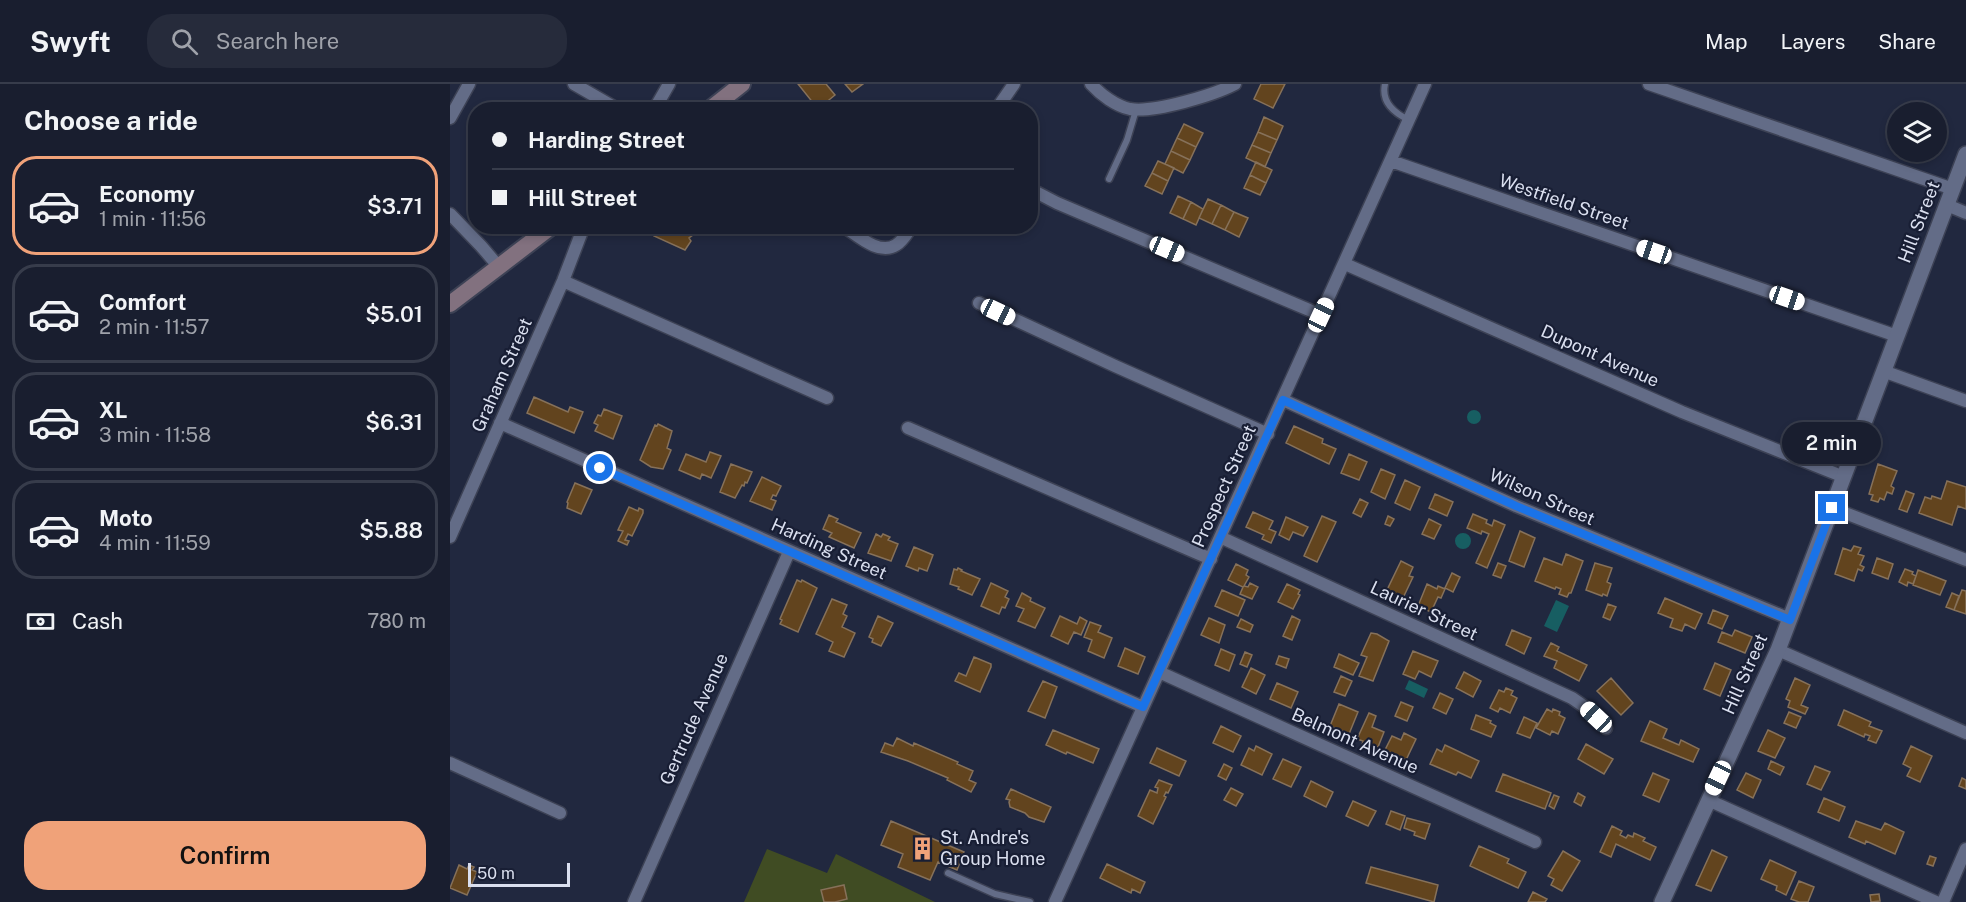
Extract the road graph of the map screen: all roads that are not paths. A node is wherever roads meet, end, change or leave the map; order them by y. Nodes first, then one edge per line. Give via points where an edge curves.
1 (469, 84) edge
2 (574, 84) edge
3 (669, 84) edge
4 (742, 84) edge
5 (1014, 84) edge
6 (1091, 84) edge
7 (1235, 84) edge
8 (1385, 84) edge
9 (1425, 84) edge
10 (1649, 84) edge
11 (606, 102) edge
12 (659, 102) edge
13 (719, 102) edge
14 (1002, 102) edge
15 (1136, 110) junction
16 (450, 118) edge
17 (1409, 120) junction
18 (1966, 154) edge
19 (1390, 161) junction
20 (1109, 179) dead end
21 (1953, 189) junction
22 (1038, 193) edge
23 (1947, 205) junction
24 (1966, 213) edge
25 (450, 214) edge
26 (468, 233) edge
27 (469, 234) edge
28 (542, 234) edge
29 (581, 234) edge
30 (855, 234) edge
31 (906, 234) edge
32 (1345, 264) junction
33 (499, 267) junction
34 (563, 281) junction
35 (979, 303) dead end
36 (450, 304) edge
37 (1321, 315) junction
38 (1897, 336) junction
39 (1884, 371) junction
40 (827, 398) dead end
41 (1283, 400) junction
42 (1966, 401) edge
43 (500, 423) junction
44 (908, 428) dead end
45 (1268, 434) junction
46 (1844, 477) junction
47 (1832, 508) junction
48 (450, 537) edge
49 (1220, 537) junction
50 (789, 552) junction
51 (1211, 559) junction
52 (1966, 560) edge
53 (1790, 620) junction
54 (1778, 650) junction
55 (1159, 672) junction
56 (1143, 707) junction
57 (1606, 728) dead end
58 (1966, 734) edge
59 (450, 763) edge
60 (1708, 800) junction
61 (560, 813) dead end
62 (1535, 842) dead end
63 (1966, 849) edge
64 (948, 873) dead end
65 (634, 902) edge
66 (1030, 902) edge
67 (1055, 902) edge
68 (1662, 902) edge
69 (1936, 902) edge
70 (1943, 902) edge

1 - 16 street
2 - 11 street
3 - 12 street
4 - 13 main road
5 - 14 street
6 - 15 street via 1117,105
7 - 15 street via 1216,93
8 - 17 lane via 1386,101 1397,114
9 - 17 street, Prospect Street
10 - 21 street
15 - 20 lane
17 - 19 street, Prospect Street
18 - 21 street, Hill Street
19 - 32 street, Prospect Street
19 - 38 street, Westfield Street
21 - 23 street, Hill Street
22 - 37 street
23 - 24 street
23 - 38 street, Hill Street
25 - 26 street
27 - 33 street
28 - 33 main road
29 - 34 street, Graham Street
30 - 31 street via 872,245 886,248 897,245
32 - 37 street, Prospect Street
32 - 46 street, Dupont Avenue via 1683,412
33 - 36 main road
34 - 40 street
34 - 43 street, Graham Street
35 - 45 street
37 - 41 street, Prospect Street
38 - 39 street, Hill Street
39 - 42 street
39 - 46 street, Hill Street
41 - 45 street, Prospect Street
41 - 53 street, Wilson Street via 1516,506
43 - 48 street, Graham Street
43 - 50 street, Harding Street
44 - 51 street
45 - 49 street, Prospect Street
46 - 47 street, Hill Street
47 - 52 street
47 - 53 street, Hill Street
49 - 51 street, Prospect Street
49 - 57 street, Laurier Street via 1572,698
50 - 56 street, Harding Street
50 - 65 street, Gertrude Avenue
51 - 55 street, Prospect Street
53 - 54 street, Hill Street
54 - 58 street
54 - 60 street, Hill Street
55 - 56 street, Prospect Street
55 - 62 street, Belmont Avenue
56 - 67 street, Prospect Street
59 - 61 street
60 - 68 street, Hill Street
60 - 69 street
63 - 70 street
64 - 66 lane via 995,894

